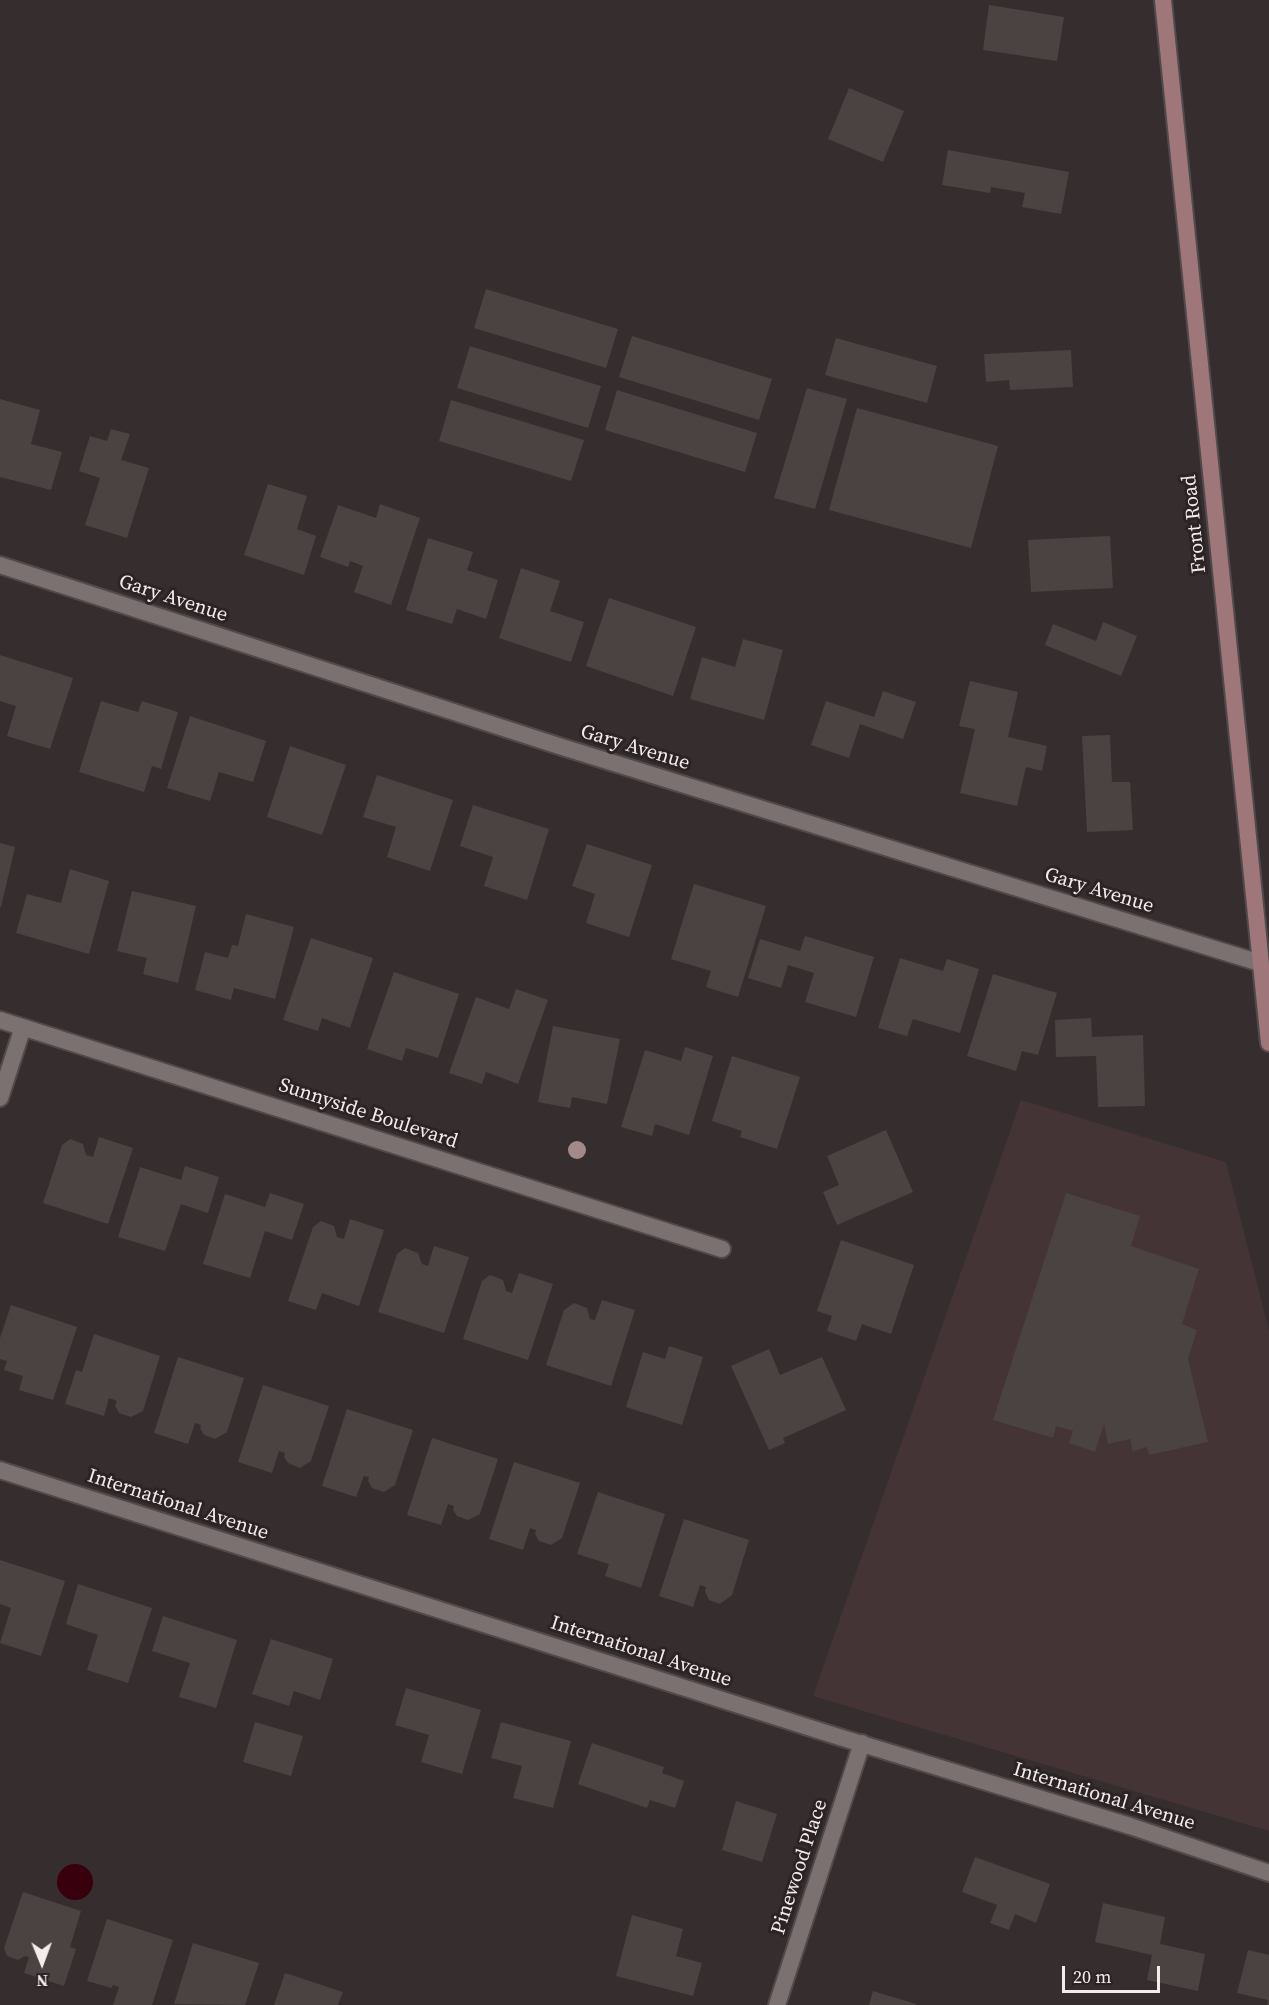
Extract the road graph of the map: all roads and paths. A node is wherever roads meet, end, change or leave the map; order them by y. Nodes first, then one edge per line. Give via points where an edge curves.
1 (1163, 0) edge
2 (0, 565) edge
3 (1260, 963) junction
4 (0, 1020) edge
5 (23, 1027) junction
6 (1269, 1043) edge
7 (0, 1098) edge
8 (722, 1249) dead end
9 (0, 1470) edge
10 (862, 1743) junction
11 (1269, 1873) edge
12 (777, 2005) edge

1 - 3 main road, Front Road
2 - 3 street, Gary Avenue via 562,747
3 - 6 main road, Front Road
4 - 5 street, Sunnyside Boulevard
5 - 7 street
5 - 8 street, Sunnyside Boulevard
9 - 10 street, International Avenue
10 - 11 street, International Avenue
10 - 12 street, Pinewood Place

